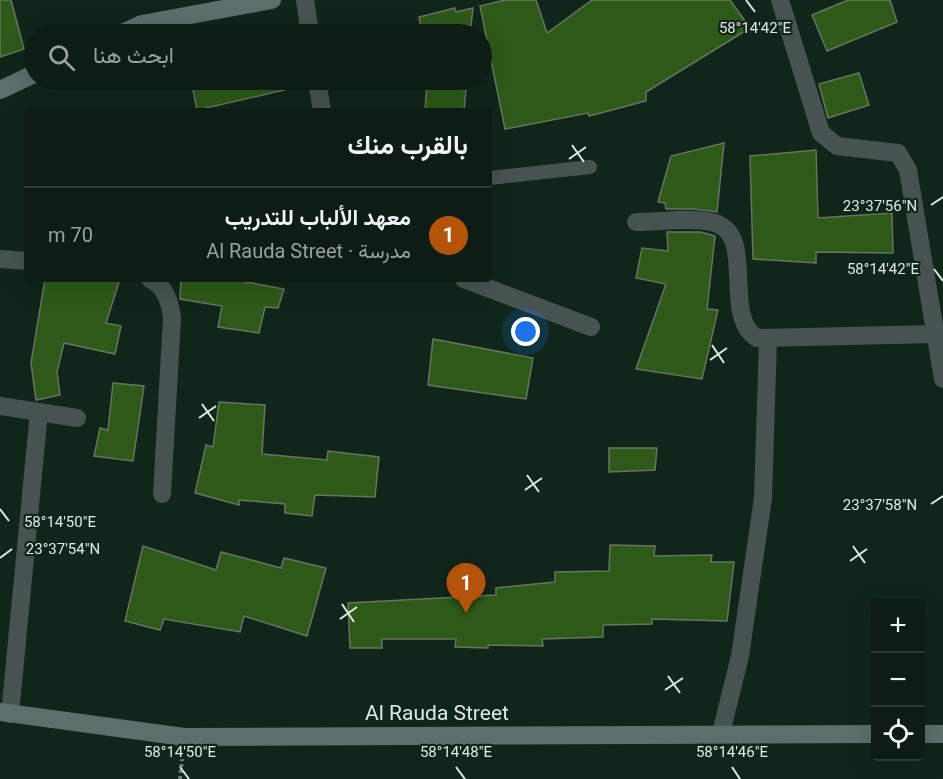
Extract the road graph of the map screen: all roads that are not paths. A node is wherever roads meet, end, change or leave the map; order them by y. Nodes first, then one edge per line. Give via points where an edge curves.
1 (272, 0) edge
2 (305, 0) edge
3 (780, 0) edge
4 (142, 24) edge
5 (309, 24) edge
6 (24, 79) edge
7 (0, 90) edge
8 (319, 90) edge
9 (322, 108) edge
10 (590, 167) dead end
11 (492, 178) edge
12 (636, 222) dead end
13 (0, 259) edge
14 (24, 261) edge
15 (157, 282) edge
16 (472, 282) edge
17 (591, 327) dead end
18 (935, 334) junction
19 (768, 340) junction
20 (943, 379) edge
21 (0, 406) edge
22 (39, 412) junction
23 (77, 418) dead end
24 (162, 494) dead end
25 (5, 713) edge
26 (721, 733) junction
27 (871, 734) edge
28 (925, 734) edge
29 (943, 735) edge

1 - 4 main road
2 - 5 street
3 - 18 street via 821,133 837,146 898,153 904,160
6 - 7 main road
8 - 9 street
10 - 11 lane
12 - 19 street via 712,222 726,230 735,249 742,322 749,333
13 - 14 street
15 - 24 street via 170,302 172,318
16 - 17 street
18 - 19 street
18 - 20 street
19 - 26 street via 762,510 740,656
21 - 22 street
22 - 23 street
22 - 25 street
25 - 26 main road, Al Rauda Street via 184,737
26 - 27 main road, Al Rauda Street
28 - 29 main road

